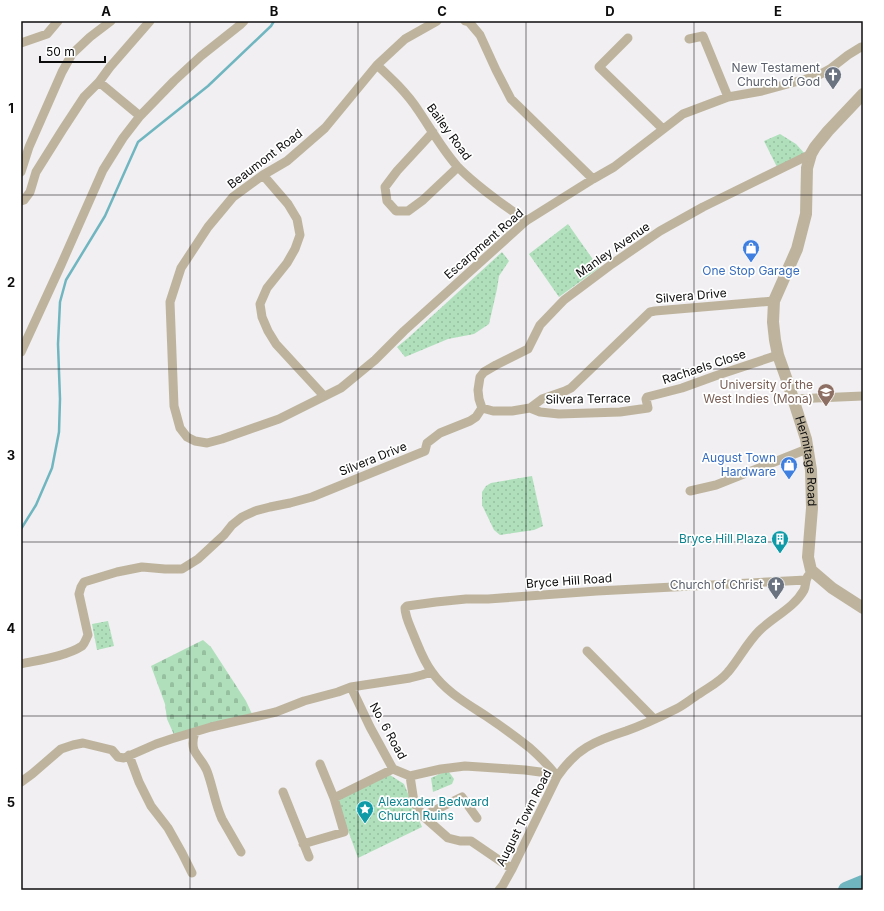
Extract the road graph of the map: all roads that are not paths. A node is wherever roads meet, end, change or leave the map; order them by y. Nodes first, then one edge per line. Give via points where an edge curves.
1 (58, 21) edge
2 (111, 21) edge
3 (150, 21) edge
4 (244, 21) edge
5 (437, 21) edge
6 (465, 21) edge
7 (628, 38) dead end
8 (690, 39) dead end
9 (21, 43) edge
10 (863, 47) edge
11 (377, 65) junction
12 (99, 82) junction
13 (863, 94) edge
14 (728, 97) junction
15 (140, 116) junction
16 (663, 128) junction
17 (433, 132) junction
18 (811, 154) junction
19 (458, 167) junction
20 (21, 172) edge
21 (263, 175) junction
22 (593, 179) junction
23 (21, 201) edge
24 (526, 221) junction
25 (774, 301) junction
26 (21, 352) edge
27 (778, 355) junction
28 (324, 396) junction
29 (863, 396) edge
30 (793, 399) junction
31 (482, 408) junction
32 (530, 408) junction
33 (648, 408) joint
34 (195, 441) joint
35 (808, 449) junction
36 (690, 491) dead end
37 (808, 575) junction
38 (863, 608) edge
39 (587, 651) dead end
40 (21, 664) edge
41 (431, 672) junction
42 (351, 687) junction
43 (654, 719) junction
44 (194, 732) junction
45 (129, 755) junction
46 (320, 764) dead end
47 (393, 769) junction
48 (556, 775) junction
49 (410, 776) junction
50 (21, 782) edge
51 (283, 792) dead end
52 (334, 798) junction
53 (423, 816) junction
54 (477, 818) dead end
55 (303, 844) junction
56 (241, 852) dead end
57 (309, 856) dead end
58 (512, 869) junction
59 (192, 873) dead end
60 (499, 890) edge

1 - 9 street via 47,34
2 - 20 street via 72,54 29,147
3 - 12 street
4 - 15 street via 201,56
5 - 11 street, Beaumont Road via 405,39
6 - 22 street via 480,35 511,99
7 - 16 street via 599,67
8 - 14 street via 703,36
10 - 14 street, Escarpment Road via 817,76
11 - 17 street, Bailey Road via 417,108
11 - 21 street, Beaumont Road via 325,128 287,161
12 - 15 street
12 - 23 street via 84,97 67,122 36,172 30,192
13 - 18 street, Hermitage Road via 828,131
14 - 16 street, Escarpment Road via 683,114
15 - 26 street via 103,170
16 - 22 street, Escarpment Road via 614,167
17 - 19 street, Bailey Road
17 - 19 street via 385,187 387,201 396,211 408,211
18 - 25 street, Hermitage Road via 807,168 806,214 797,249
18 - 31 street, Manley Avenue via 660,231 564,300 540,325 528,349 484,372 480,377 478,390
19 - 24 street, Bailey Road via 479,187
21 - 28 street via 298,219 300,235 296,249 267,288 260,304 262,317 276,344
21 - 34 street, Beaumont Road via 233,197 208,227 180,268 170,302 174,406 180,428 187,437
22 - 24 street, Escarpment Road
24 - 28 street, Escarpment Road via 375,360 341,388
25 - 27 street, Hermitage Road
25 - 32 street, Silvera Drive via 650,312 572,388 542,399
27 - 30 street, Hermitage Road
27 - 33 street, Rachaels Close via 682,388 649,396 646,399
28 - 34 street, Escarpment Road via 279,419 229,437 207,443
29 - 30 street
30 - 35 street, Hermitage Road
31 - 32 street, Silvera Drive via 493,411
31 - 40 street, Silvera Drive via 470,421 440,432 427,443 425,451 312,497 255,511 242,517 198,558 182,568 142,568 84,582 79,594 88,635 86,641 69,652
32 - 33 street, Silvera Terrace via 559,414 620,412
35 - 36 street via 716,485
35 - 37 street, Hermitage Road via 812,508
37 - 38 street
37 - 41 street, Bryce Hill Road via 466,599 407,606 404,610
37 - 43 street, August Town Road via 801,594 759,631 728,673 677,708
39 - 43 street
41 - 42 street via 410,678
41 - 48 street via 458,698 541,758
42 - 44 street via 276,712
42 - 47 street, No. 6 Road
43 - 48 street, August Town Road via 593,743 578,753
44 - 45 street
44 - 56 street via 194,750 206,768 222,819
45 - 50 street via 124,758 118,757 112,750 83,743 73,745 61,749
45 - 59 street via 151,806 168,828
46 - 52 street
47 - 49 street, No. 6 Road
47 - 52 street
48 - 49 street via 465,766
48 - 58 street, August Town Road
49 - 53 street via 414,802
51 - 55 street
52 - 55 street via 344,832
53 - 54 street via 462,797
53 - 58 street via 448,838 471,841
55 - 57 street
58 - 60 street, August Town Road

